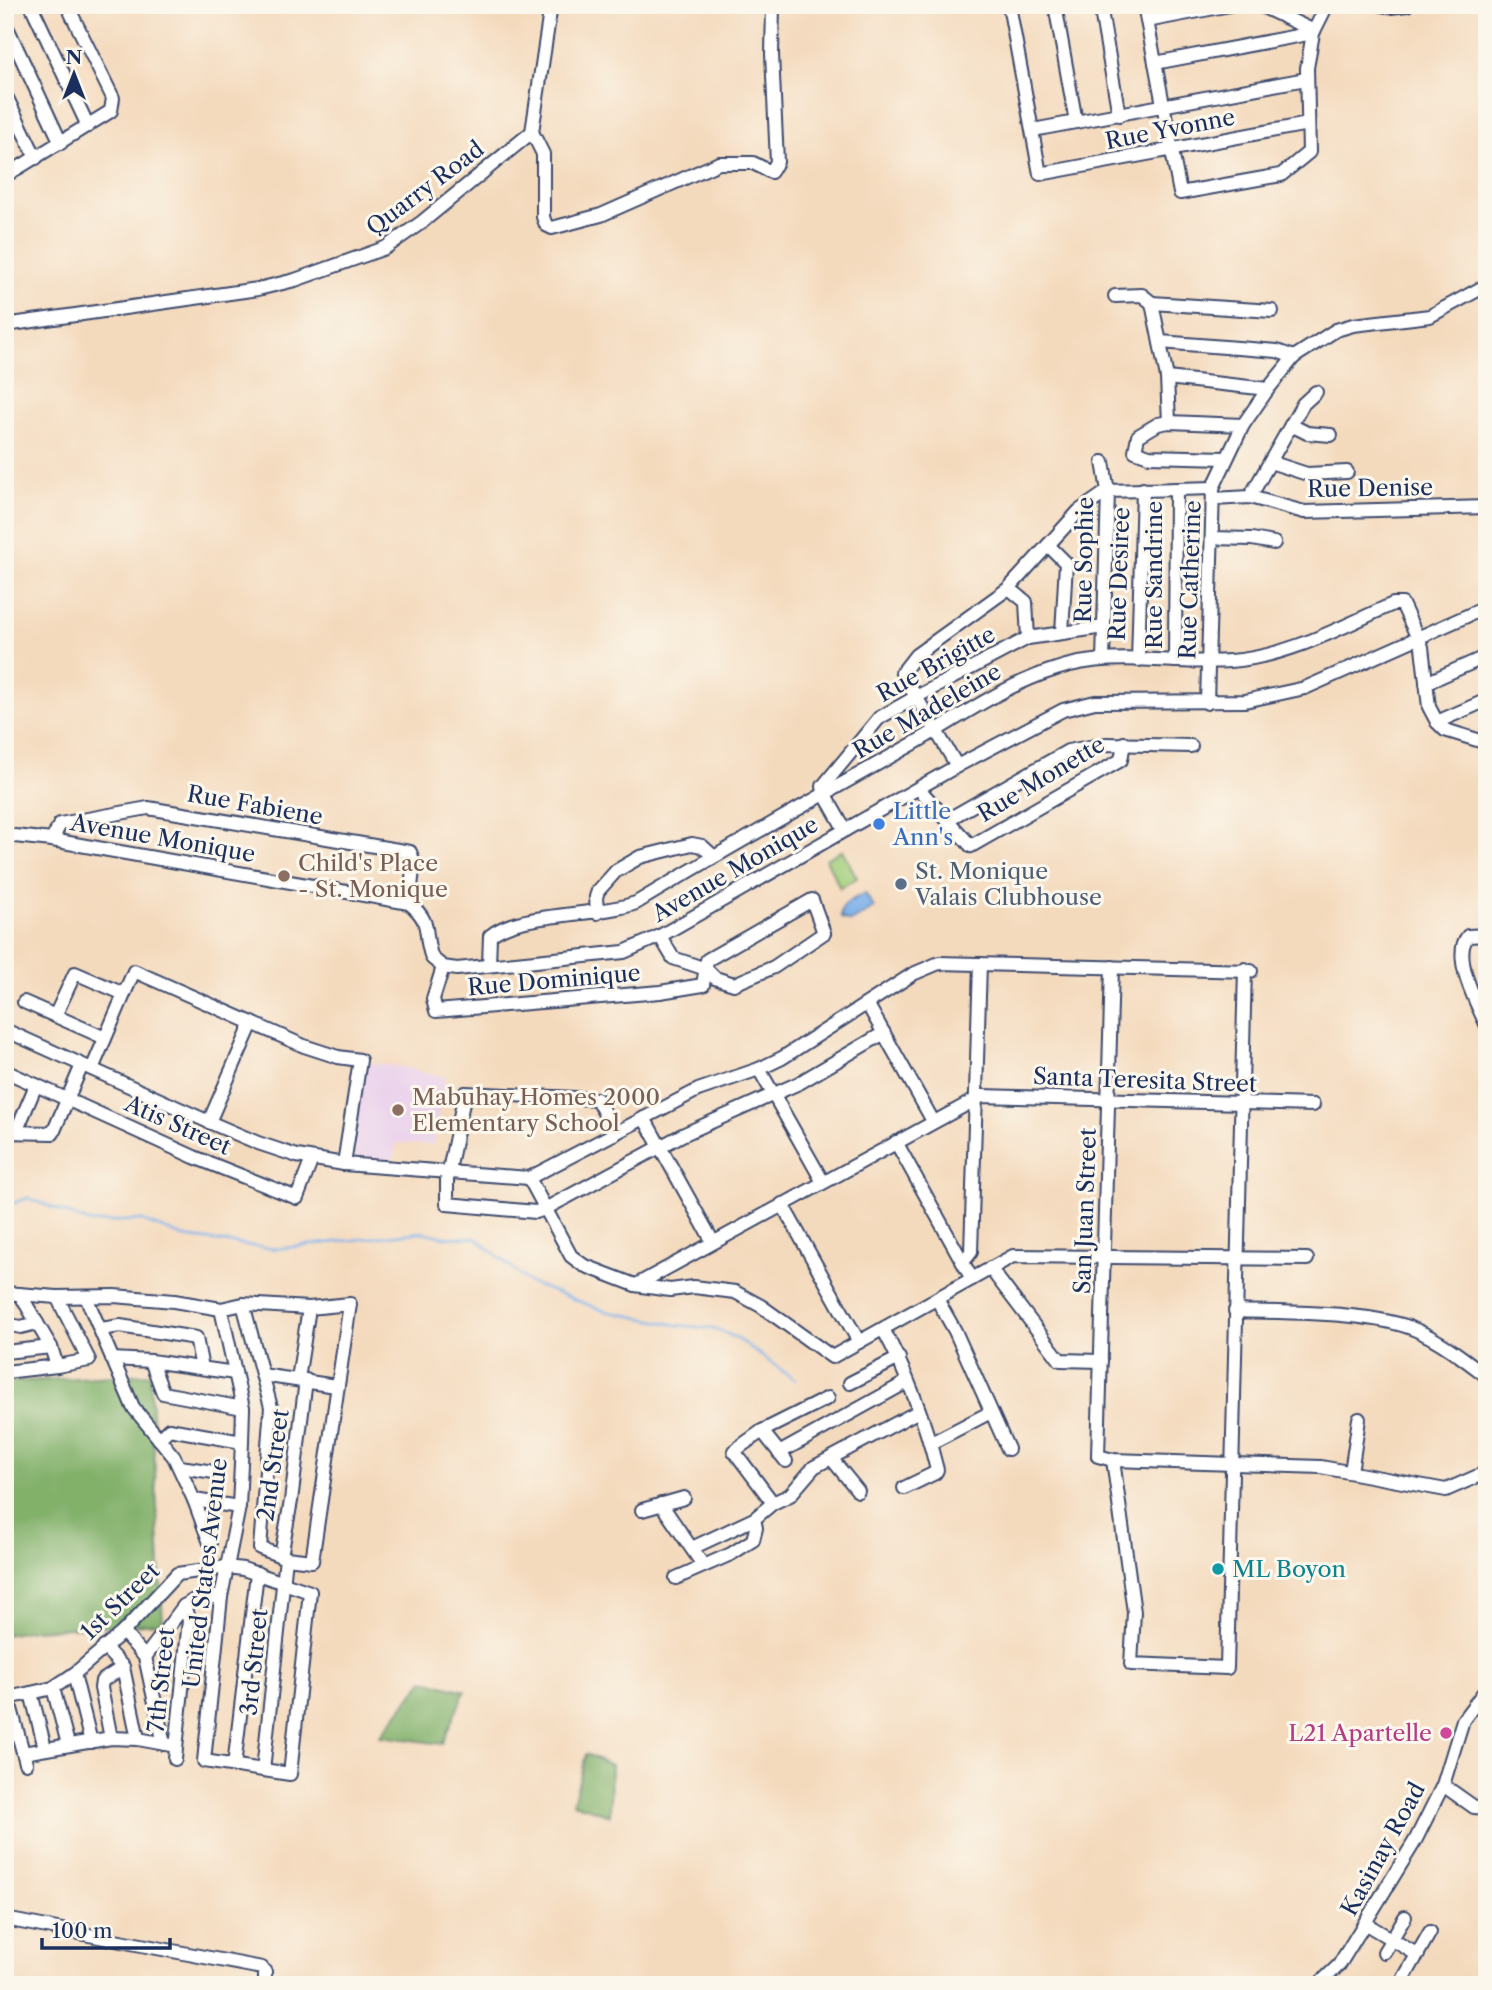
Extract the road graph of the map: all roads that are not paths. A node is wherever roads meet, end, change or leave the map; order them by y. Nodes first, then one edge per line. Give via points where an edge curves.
1 (31, 5) edge
2 (67, 5) edge
3 (551, 5) edge
4 (773, 5) edge
5 (1009, 5) edge
6 (1055, 5) edge
7 (1100, 5) edge
8 (1144, 5) edge
9 (1230, 5) edge
10 (1259, 5) edge
11 (1327, 5) edge
12 (1407, 5) edge
13 (1388, 6) edge
14 (1147, 21) junction
15 (5, 23) edge
16 (1313, 32) junction
17 (1155, 64) junction
18 (1306, 79) junction
19 (5, 94) edge
20 (1163, 106) junction
21 (1119, 115) junction
22 (1076, 122) junction
23 (1308, 124) junction
24 (88, 126) junction
25 (1032, 130) junction
26 (532, 132) junction
27 (61, 143) junction
28 (1171, 150) junction
29 (36, 158) junction
30 (6, 173) edge
31 (1487, 285) edge
32 (1115, 296) dead end
33 (1152, 303) junction
34 (1272, 311) dead end
35 (5, 325) edge
36 (1160, 342) junction
37 (1294, 356) junction
38 (1167, 378) junction
39 (1268, 389) junction
40 (1316, 392) dead end
41 (1169, 422) junction
42 (1243, 425) junction
43 (1291, 425) junction
44 (1331, 435) dead end
45 (1226, 458) junction
46 (1103, 462) dead end
47 (1270, 462) junction
48 (1347, 472) dead end
49 (1143, 489) junction
50 (1176, 489) junction
51 (1108, 491) junction
52 (1213, 494) junction
53 (1250, 497) junction
54 (1487, 507) edge
55 (1212, 538) junction
56 (1273, 543) dead end
57 (1048, 545) junction
58 (1009, 588) junction
59 (1487, 607) edge
60 (1104, 627) junction
61 (1062, 633) junction
62 (1028, 638) junction
63 (1418, 638) junction
64 (1487, 656) edge
65 (1103, 660) junction
66 (1138, 660) junction
67 (1175, 661) junction
68 (1208, 662) junction
69 (1426, 683) junction
70 (916, 697) junction
71 (1487, 699) edge
72 (1207, 703) junction
73 (1437, 722) junction
74 (936, 731) junction
75 (1124, 743) junction
76 (1487, 743) edge
77 (1191, 746) dead end
78 (957, 766) junction
79 (919, 789) junction
80 (824, 793) junction
81 (947, 820) junction
82 (845, 830) junction
83 (5, 835) edge
84 (52, 840) junction
85 (713, 856) junction
86 (409, 903) junction
87 (597, 913) junction
88 (1487, 935) edge
89 (660, 936) junction
90 (980, 964) junction
91 (489, 965) junction
92 (443, 967) junction
93 (1112, 967) junction
94 (706, 969) junction
95 (124, 994) junction
96 (24, 1002) dead end
97 (868, 1005) junction
98 (55, 1016) junction
99 (252, 1023) junction
100 (1487, 1026) edge
101 (5, 1030) edge
102 (884, 1033) junction
103 (105, 1038) junction
104 (87, 1067) junction
105 (760, 1069) junction
106 (6, 1073) edge
107 (36, 1085) junction
108 (774, 1094) junction
109 (976, 1098) junction
110 (67, 1099) junction
111 (1109, 1100) junction
112 (1241, 1103) junction
113 (1312, 1105) dead end
114 (644, 1118) junction
115 (933, 1121) junction
116 (209, 1122) junction
117 (11, 1132) edge
118 (615, 1134) junction
119 (896, 1142) junction
120 (659, 1147) junction
121 (312, 1159) junction
122 (344, 1164) junction
123 (449, 1172) junction
124 (529, 1178) junction
125 (823, 1182) junction
126 (782, 1204) junction
127 (545, 1209) junction
128 (713, 1242) junction
129 (1105, 1256) junction
130 (1237, 1258) junction
131 (1307, 1259) dead end
132 (962, 1262) junction
133 (990, 1268) junction
134 (972, 1279) junction
135 (635, 1285) junction
136 (5, 1293) edge
137 (20, 1294) junction
138 (57, 1297) junction
139 (86, 1297) junction
140 (937, 1299) junction
141 (243, 1304) junction
142 (309, 1308) junction
143 (221, 1309) junction
144 (1236, 1311) junction
145 (37, 1323) junction
146 (5, 1327) edge
147 (101, 1329) junction
148 (883, 1329) junction
149 (859, 1342) junction
150 (51, 1348) junction
151 (5, 1352) edge
152 (898, 1358) junction
153 (112, 1359) junction
154 (151, 1361) junction
155 (1101, 1361) junction
156 (57, 1366) junction
157 (202, 1368) junction
158 (5, 1371) edge
159 (235, 1373) junction
160 (262, 1375) junction
161 (1487, 1379) edge
162 (302, 1380) junction
163 (908, 1382) junction
164 (850, 1383) dead end
165 (336, 1386) junction
166 (828, 1398) dead end
167 (243, 1408) junction
168 (919, 1411) junction
169 (991, 1412) junction
170 (1359, 1419) dead end
171 (762, 1431) junction
172 (159, 1439) junction
173 (242, 1442) junction
174 (931, 1443) junction
175 (1008, 1449) dead end
176 (831, 1458) junction
177 (1113, 1460) junction
178 (1232, 1464) junction
179 (180, 1467) junction
180 (214, 1472) dead end
181 (1351, 1472) junction
182 (1487, 1472) edge
183 (904, 1488) dead end
184 (858, 1491) dead end
185 (684, 1498) dead end
186 (194, 1500) junction
187 (773, 1503) junction
188 (662, 1504) junction
189 (239, 1507) junction
190 (642, 1510) dead end
191 (754, 1519) junction
192 (210, 1543) dead end
193 (692, 1548) junction
194 (283, 1557) junction
195 (703, 1565) junction
196 (228, 1567) junction
197 (257, 1573) junction
198 (677, 1578) dead end
199 (283, 1582) junction
200 (221, 1597) junction
201 (184, 1606) junction
202 (123, 1632) junction
203 (104, 1647) junction
204 (145, 1657) junction
205 (123, 1667) junction
206 (74, 1674) junction
207 (53, 1688) junction
208 (1487, 1688) edge
209 (31, 1693) junction
210 (111, 1738) junction
211 (138, 1739) junction
212 (91, 1742) junction
213 (68, 1744) junction
214 (45, 1748) junction
215 (172, 1750) junction
216 (234, 1766) junction
217 (263, 1770) junction
218 (1443, 1785) junction
219 (1487, 1808) edge
220 (1405, 1917) dead end
221 (5, 1919) edge
222 (1366, 1924) junction
223 (1430, 1932) dead end
224 (1393, 1940) junction
225 (1384, 1952) dead end
226 (1418, 1955) junction
227 (265, 1985) edge
228 (1318, 1985) edge
229 (1400, 1985) edge

1 - 24 street
2 - 24 street via 113,98 111,111
3 - 26 street
4 - 26 street via 777,162 772,172 753,163 719,163 601,215 552,228 543,218 543,154
5 - 25 street
6 - 22 street
7 - 21 street
8 - 14 street
9 - 14 street
10 - 16 street
11 - 16 street
12 - 13 street
14 - 17 street
15 - 27 street
16 - 17 street
16 - 18 street
17 - 20 street
18 - 20 street
18 - 23 street
19 - 29 street
20 - 21 street
20 - 28 street
21 - 22 street
22 - 25 street
23 - 28 street, Rue Yvonne
23 - 28 street via 1309,152 1280,175 1180,193
24 - 27 street
25 - 28 street, Rue Yvonne via 1040,174
26 - 35 street, Quarry Road via 422,222 386,248 359,259 258,289
27 - 29 street
29 - 30 street
31 - 37 street, Rue Catherine via 1430,316 1336,330
32 - 33 street via 1142,295
33 - 34 street
33 - 36 street
36 - 37 street
36 - 38 street
37 - 39 street, Rue Catherine
38 - 39 street
38 - 41 street
39 - 42 street, Rue Catherine
40 - 43 street
41 - 42 street
41 - 45 street via 1138,436 1135,451 1149,456
42 - 45 street, Rue Catherine
43 - 44 street via 1307,433
43 - 47 street
45 - 52 street, Rue Catherine
46 - 51 street, Rue Sophie
47 - 48 street via 1307,474
47 - 53 street
49 - 50 street, Rue Denise
49 - 51 street, Rue Denise
49 - 66 street, Rue Desiree
50 - 52 street, Rue Denise
50 - 67 street, Rue Sandrine
51 - 57 street via 1079,511
51 - 60 street, Rue Sophie
52 - 53 street, Rue Denise
52 - 55 street, Rue Catherine
53 - 54 street, Rue Denise via 1304,512
55 - 56 street
55 - 68 street, Rue Catherine
57 - 58 street
57 - 61 street via 1066,563
58 - 62 street via 1026,602
58 - 70 street via 916,655 902,673
59 - 63 street, Avenue Monique
60 - 61 street, Rue Brigitte
60 - 65 street, Rue Sophie
61 - 62 street, Rue Brigitte
62 - 70 street, Rue Brigitte
63 - 68 street, Rue Madeleine via 1402,604 1394,604 1288,650
63 - 69 street
63 - 72 street, Avenue Monique via 1305,688 1245,701
64 - 69 street
65 - 66 street, Rue Madeleine
65 - 74 street, Rue Madeleine via 1058,668 1014,685
66 - 67 street, Rue Madeleine
67 - 68 street, Rue Madeleine
68 - 72 street, Rue Catherine
69 - 73 street via 1429,707
70 - 74 street
70 - 80 street, Rue Brigitte via 879,719 826,780
71 - 73 street
72 - 78 street, Avenue Monique via 1082,705 1042,720
73 - 76 street via 1445,730
74 - 78 street
74 - 80 street, Rue Madeleine
75 - 77 street
75 - 81 street via 1068,751
75 - 81 street, Rue Monette via 1121,760 971,846
78 - 79 street, Avenue Monique
79 - 81 street
79 - 82 street, Avenue Monique
80 - 82 street
80 - 85 street, Rue Madeleine
82 - 89 street, Avenue Monique
83 - 84 street, Avenue Monique
84 - 86 street, Avenue Monique
84 - 86 street, Rue Fabiene via 60,824 148,808 410,852 414,862
85 - 87 street, Rue Madeleine via 636,903
85 - 87 street via 692,844 633,861 598,891
86 - 92 street via 421,913 432,958
87 - 91 street, Rue Madeleine via 535,919 496,930 490,936
88 - 100 street via 1468,936 1461,952
89 - 91 street, Avenue Monique via 624,952
89 - 94 street via 673,958
90 - 93 street
90 - 97 street via 939,963 925,968
90 - 109 street
91 - 92 street, Avenue Monique
92 - 94 street, Rue Dominique via 433,999 436,1011 660,992 703,985
93 - 111 street, San Juan Street
93 - 112 street via 1248,970
94 - 94 street via 707,960 812,900 824,933 774,967 734,984 715,978
95 - 98 street via 75,973
95 - 99 street via 134,971
95 - 103 street
96 - 98 street
97 - 102 street
97 - 105 street
98 - 103 street
99 - 116 street
99 - 122 street via 334,1056 360,1059
101 - 104 street
102 - 108 street
102 - 115 street
103 - 104 street
104 - 110 street
104 - 116 street
105 - 108 street
105 - 114 street via 698,1090
106 - 107 street, Atis Street
107 - 110 street, Atis Street
107 - 117 street
108 - 120 street
108 - 125 street
109 - 111 street, Santa Teresita Street
109 - 115 street
109 - 132 street via 971,1252
110 - 117 street via 52,1133
110 - 121 street, Atis Street via 297,1198
111 - 112 street, Santa Teresita Street
111 - 129 street, San Juan Street
112 - 113 street, Santa Teresita Street
112 - 130 street
114 - 118 street
114 - 120 street
115 - 119 street
116 - 121 street
118 - 123 street via 597,1099 465,1093
118 - 124 street
119 - 125 street
119 - 132 street
120 - 127 street
120 - 128 street
121 - 122 street
122 - 123 street
123 - 124 street
123 - 127 street via 447,1204
124 - 127 street
125 - 126 street
126 - 128 street
126 - 149 street
127 - 135 street via 571,1256
128 - 135 street
129 - 130 street
129 - 133 street via 1013,1256
129 - 155 street, San Juan Street
130 - 131 street
130 - 144 street
132 - 134 street
133 - 134 street
133 - 155 street via 1060,1360
134 - 140 street
135 - 149 street via 735,1292 832,1357
136 - 137 street
137 - 138 street
137 - 145 street
138 - 139 street
138 - 156 street via 89,1360
139 - 143 street via 174,1301
139 - 147 street
140 - 148 street
140 - 169 street
141 - 142 street
141 - 143 street
141 - 160 street
142 - 162 street, 2nd Street
142 - 165 street via 350,1304
143 - 159 street, United States Avenue
144 - 161 street via 1389,1322 1416,1330 1449,1349
144 - 178 street
145 - 146 street
145 - 150 street
147 - 153 street
147 - 157 street via 120,1326 196,1338
148 - 149 street
148 - 152 street
150 - 151 street
150 - 156 street
152 - 163 street
152 - 164 street
153 - 154 street
153 - 172 street via 133,1408
154 - 157 street
154 - 167 street via 163,1393
155 - 177 street, San Juan Street via 1098,1456
156 - 158 street
157 - 159 street
159 - 167 street, United States Avenue
160 - 162 street
160 - 194 street via 271,1407 260,1548
162 - 165 street
162 - 194 street, 2nd Street
163 - 168 street
163 - 171 street via 783,1457
165 - 194 street via 312,1561
166 - 171 street
167 - 173 street, United States Avenue
168 - 174 street
168 - 176 street
169 - 174 street
169 - 175 street
170 - 181 street
171 - 187 street via 734,1451
172 - 173 street via 169,1429
172 - 179 street
173 - 189 street, United States Avenue
174 - 183 street via 937,1470
176 - 184 street
176 - 187 street via 814,1467 790,1495
177 - 178 street
177 - 178 street via 1134,1612 1131,1664 1227,1668
178 - 181 street
179 - 180 street
179 - 186 street
181 - 182 street via 1446,1490
185 - 188 street
186 - 189 street
186 - 192 street
187 - 191 street
188 - 190 street
188 - 193 street
189 - 196 street, United States Avenue
191 - 193 street
191 - 195 street via 753,1540
193 - 195 street
194 - 199 street, 3rd Street
195 - 198 street
196 - 197 street, 1st Street
196 - 200 street, United States Avenue
196 - 202 street, 1st Street via 177,1574
197 - 199 street, 1st Street
197 - 216 street
199 - 217 street, 3rd Street
199 - 217 street, 1st Street via 310,1591 290,1774
200 - 201 street via 199,1597
200 - 216 street, United States Avenue via 204,1761
201 - 204 street
201 - 215 street, 7th Street via 190,1620
202 - 203 street, 1st Street
202 - 204 street
203 - 205 street
203 - 206 street, 1st Street
204 - 215 street
205 - 210 street via 102,1681
205 - 211 street
206 - 207 street, 1st Street
206 - 212 street
207 - 209 street, 1st Street
207 - 213 street
208 - 218 street, Kasinay Road via 1463,1720
209 - 214 street
209 - 214 street, 1st Street via 8,1698 24,1758
210 - 211 street
210 - 212 street
211 - 215 street
212 - 213 street
213 - 214 street
216 - 217 street
218 - 219 street via 1474,1807
218 - 222 street, Kasinay Road
220 - 224 street
221 - 227 street via 262,1968
222 - 224 street
222 - 228 street, Kasinay Road via 1339,1965
223 - 226 street
224 - 225 street
224 - 226 street
226 - 229 street

